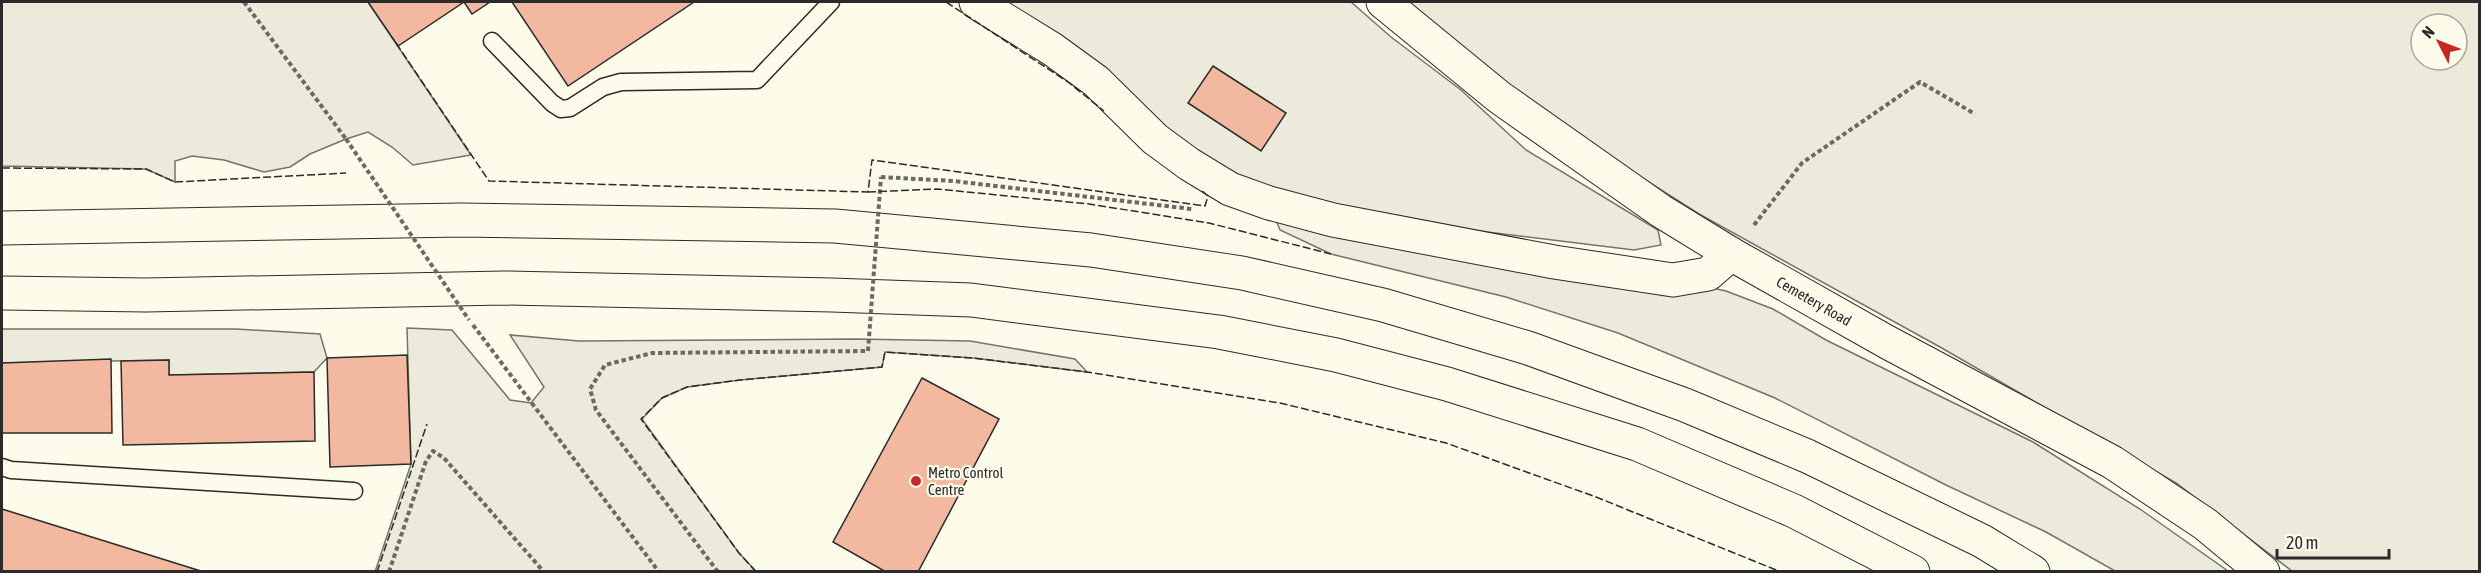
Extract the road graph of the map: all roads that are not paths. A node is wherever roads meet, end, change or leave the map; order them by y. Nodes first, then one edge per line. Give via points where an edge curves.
1 (831, 2) edge
2 (976, 2) edge
3 (1383, 2) edge
4 (492, 41) dead end
5 (2, 228) edge
6 (1731, 254) junction
7 (2, 293) edge
8 (2, 467) edge
9 (354, 491) dead end
10 (1913, 572) edge
11 (2033, 572) edge
12 (2263, 572) edge

1 - 4 lane via 758,80 621,82 603,87 570,108 561,109 552,103
2 - 6 main road via 1096,81 1155,139 1189,164 1230,189 1269,203 1333,220 1673,280 1708,274
3 - 6 main road, Cemetery Road via 1545,131
5 - 11 main road via 461,220 835,226 1091,250 1242,273 1383,305 1528,348 1685,405 1808,456 1982,541
6 - 12 main road, Cemetery Road via 2112,462 2205,524
7 - 10 main road via 146,295 504,288 832,295 971,300 1219,332 1336,355 1436,381 1637,444 1794,511
8 - 9 lane

